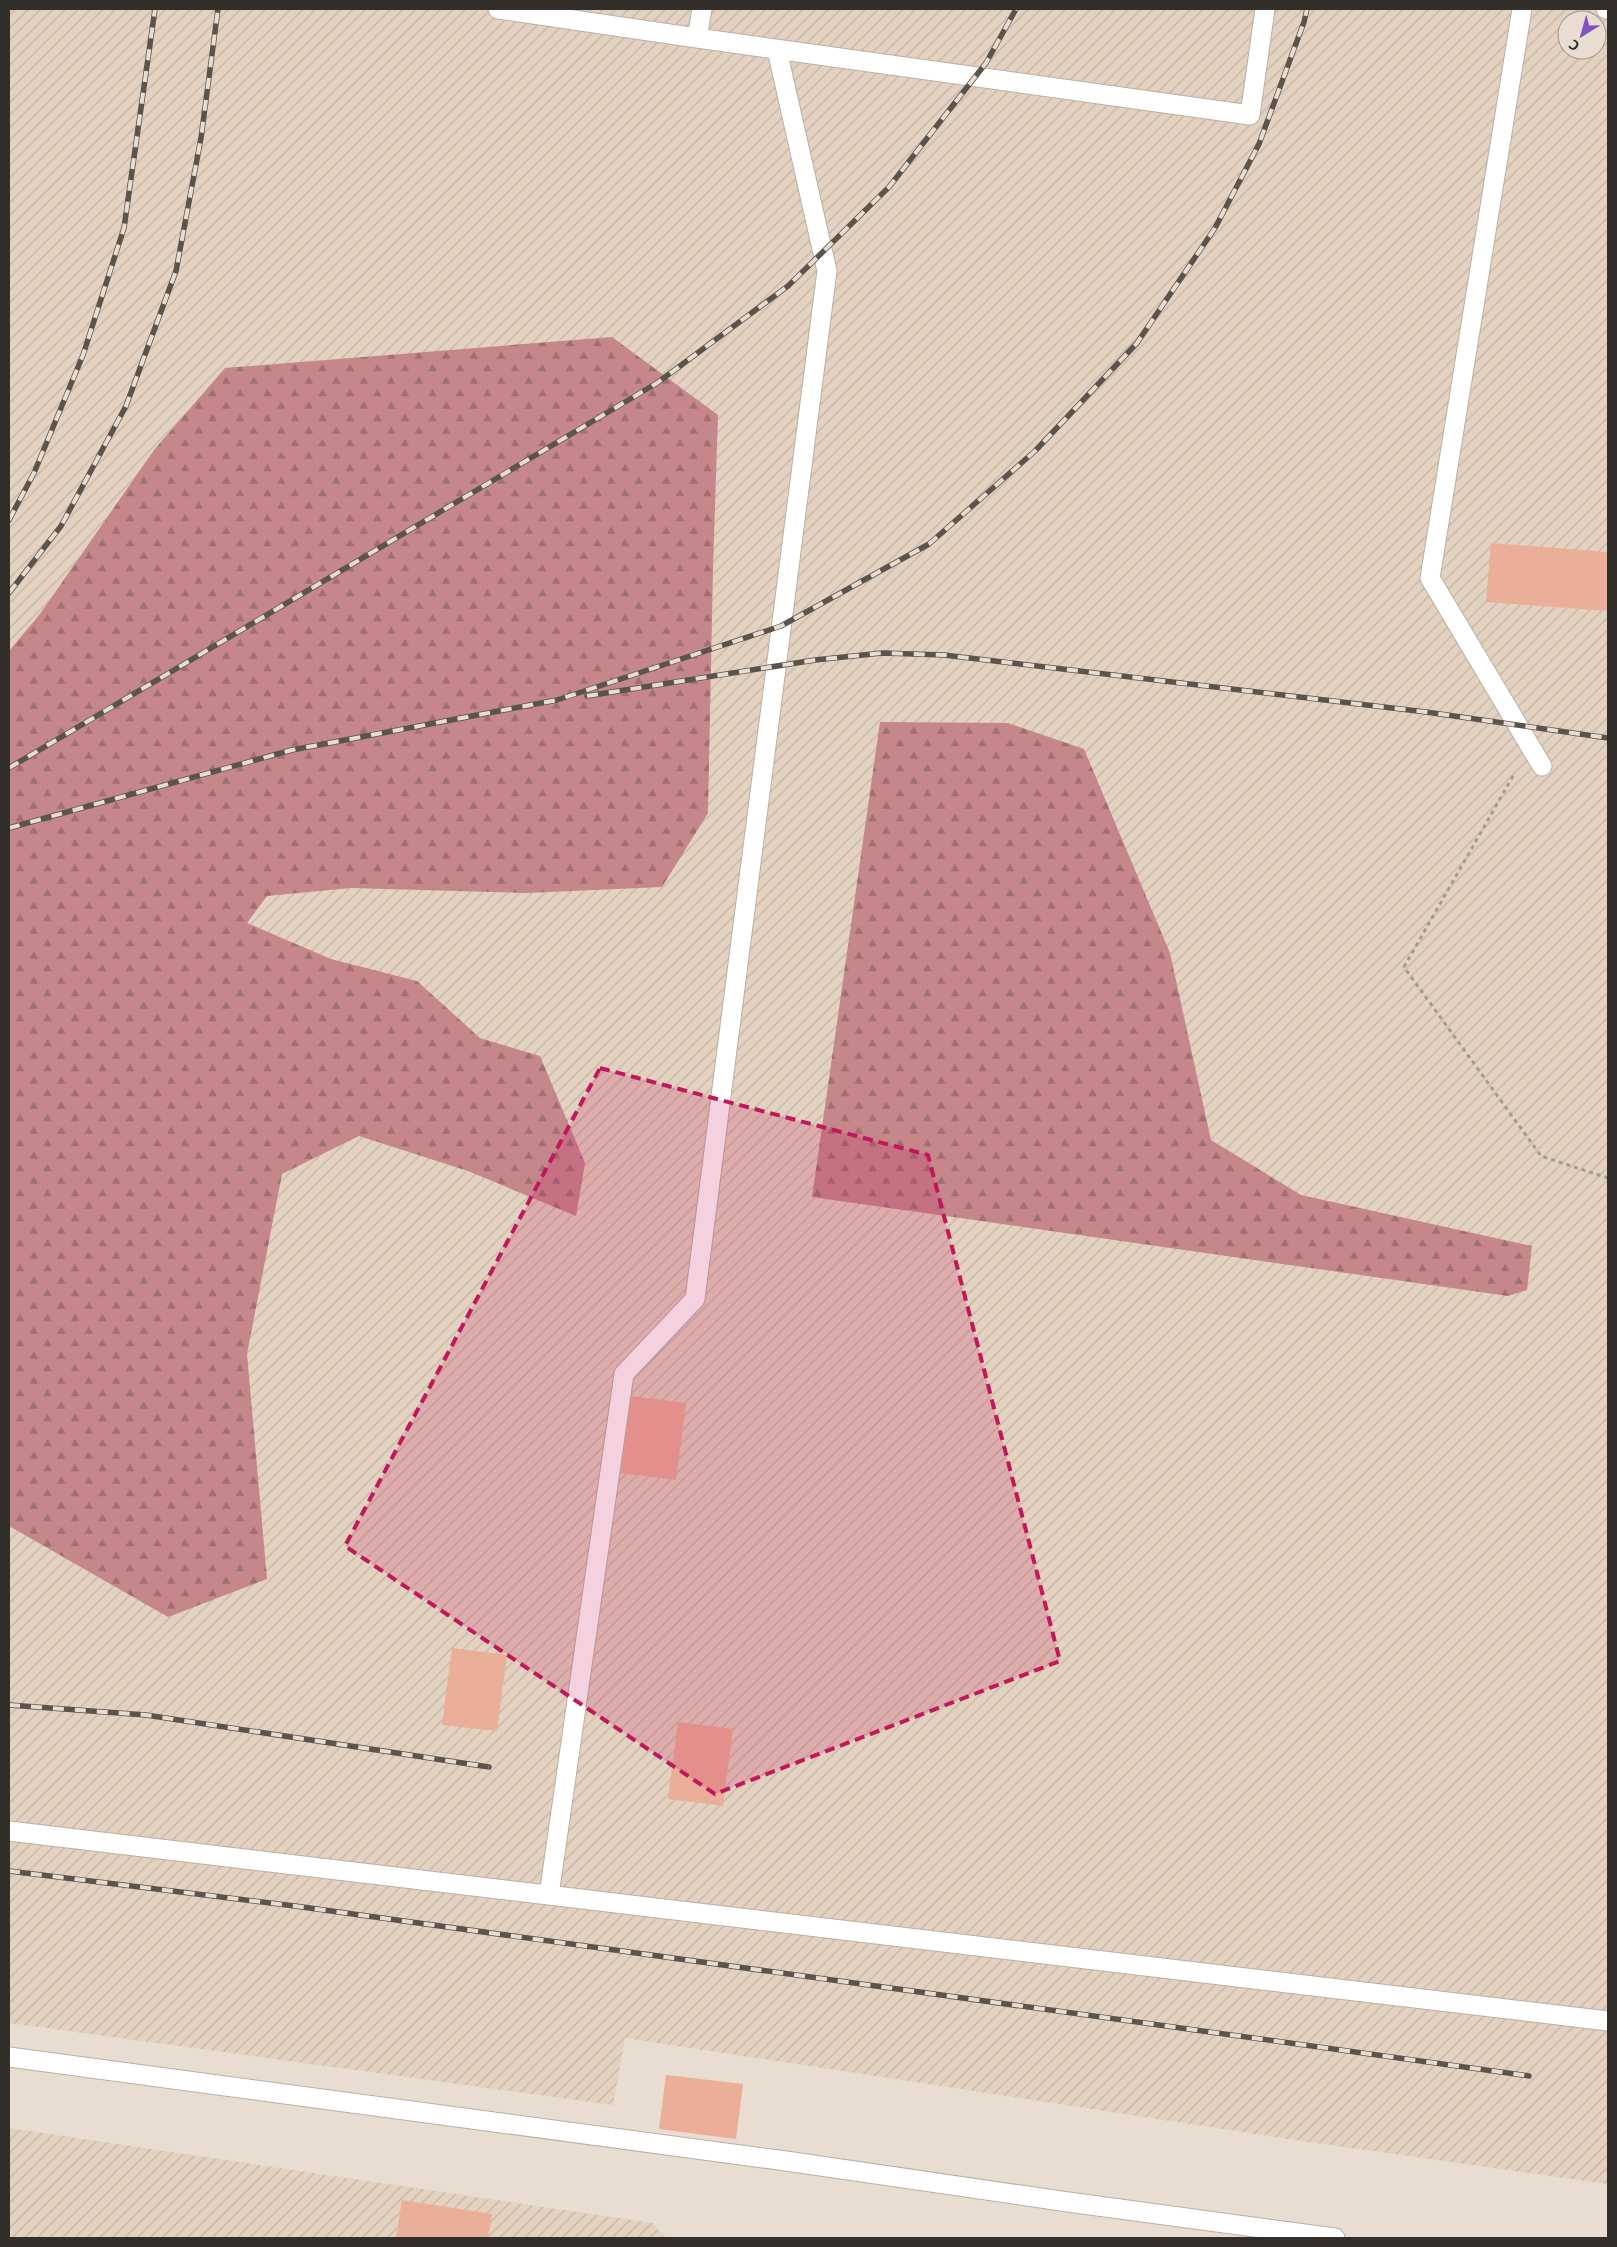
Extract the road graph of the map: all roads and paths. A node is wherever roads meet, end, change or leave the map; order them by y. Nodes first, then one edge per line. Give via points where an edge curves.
1 (498, 9) edge
2 (702, 9) edge
3 (1265, 9) edge
4 (1522, 9) edge
5 (698, 38) junction
6 (777, 50) junction
7 (1530, 746) junction
8 (1542, 766) dead end
9 (1608, 1178) edge
10 (9, 1831) edge
11 (549, 1895) junction
12 (1608, 2021) edge
13 (9, 2057) edge
14 (1335, 2238) edge

1 - 5 lane
2 - 5 lane
3 - 6 lane via 1250,115
4 - 7 lane via 1430,578
5 - 6 lane
6 - 11 lane via 827,271 695,1299 624,1374
7 - 8 lane
7 - 9 path via 1404,967 1541,1156
10 - 11 lane
11 - 12 lane
13 - 14 lane

